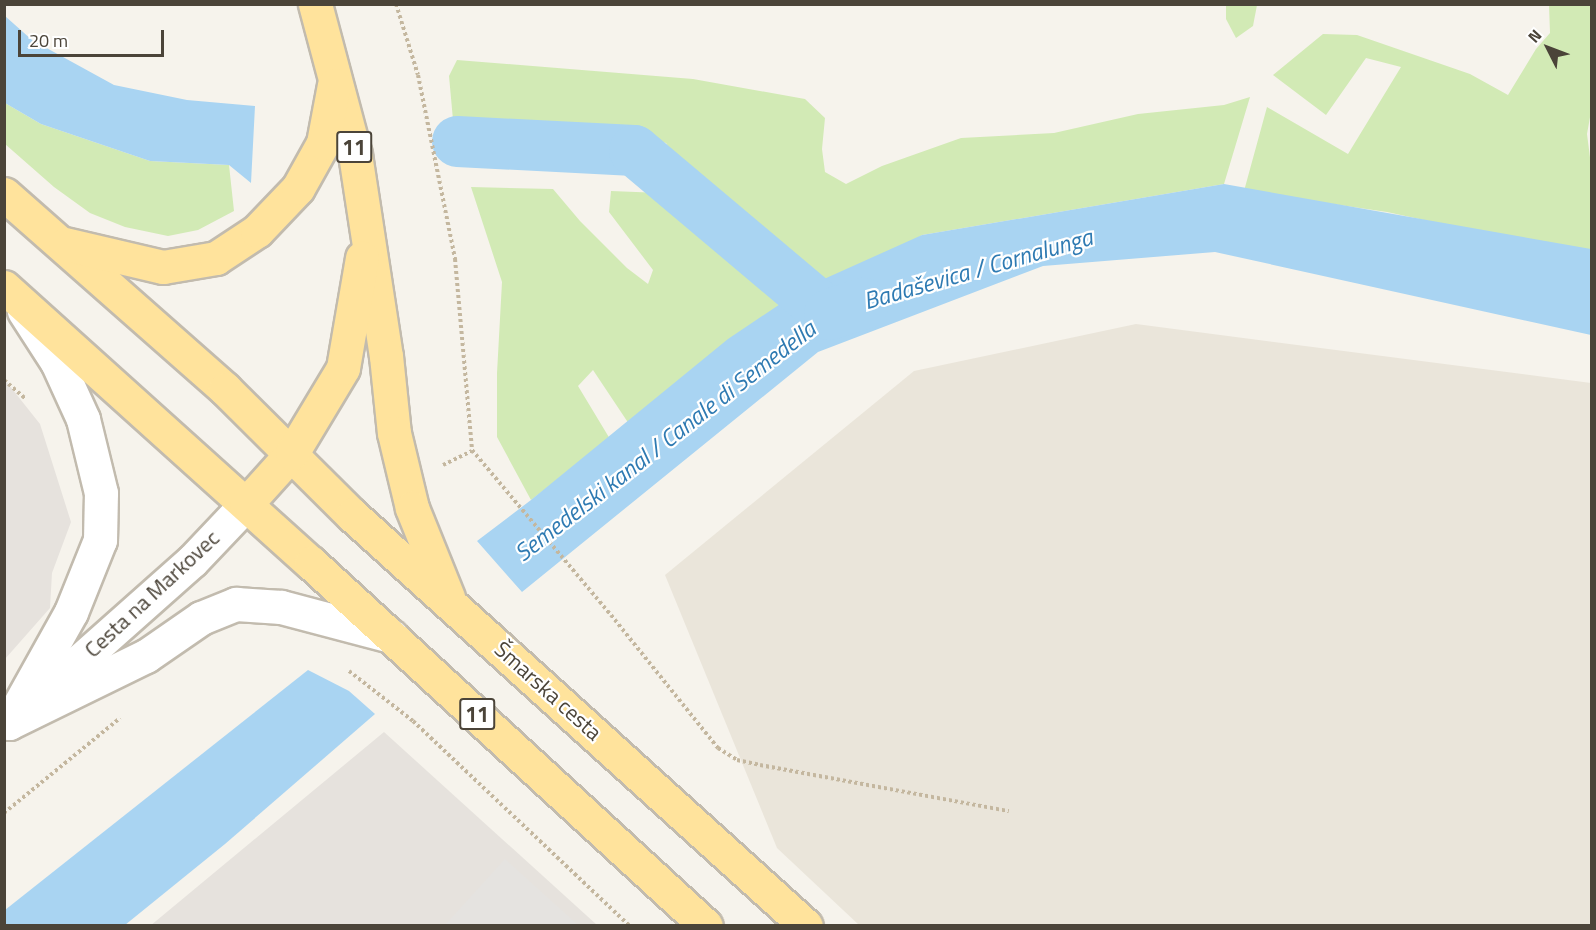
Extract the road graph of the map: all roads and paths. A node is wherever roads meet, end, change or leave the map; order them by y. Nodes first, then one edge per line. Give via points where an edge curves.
1 (315, 4) edge
2 (396, 4) edge
3 (335, 74) junction
4 (4, 194) edge
5 (367, 222) junction
6 (60, 243) junction
7 (8, 290) edge
8 (292, 453) junction
9 (246, 504) junction
10 (451, 604) junction
11 (391, 636) junction
12 (344, 669) dead end
13 (124, 715) dead end
14 (7, 725) edge
15 (1009, 811) dead end
16 (4, 813) edge
17 (630, 926) edge
18 (706, 926) edge
19 (806, 926) edge

1 - 3 main road, 11
2 - 15 path via 418,75 455,259 472,450 717,748 737,760
3 - 5 main road, 11
3 - 6 main road via 323,143 298,188 257,231 216,258 163,267
4 - 6 main road, Šmarska cesta
5 - 8 main road, 11 via 343,368
5 - 10 main road via 394,433 412,508
6 - 8 main road, Šmarska cesta
7 - 9 main road, 11
7 - 14 street via 57,362 83,419 101,493 100,540 80,591
8 - 9 main road, Cesta na Markovec / 11
8 - 10 main road, Šmarska cesta via 352,515
9 - 11 main road, 11
9 - 14 street, Cesta na Markovec via 192,561
10 - 19 main road, Šmarska cesta
11 - 14 street via 281,607 236,604 201,618 146,656
11 - 18 main road, 11
12 - 17 path via 413,721
13 - 16 path

